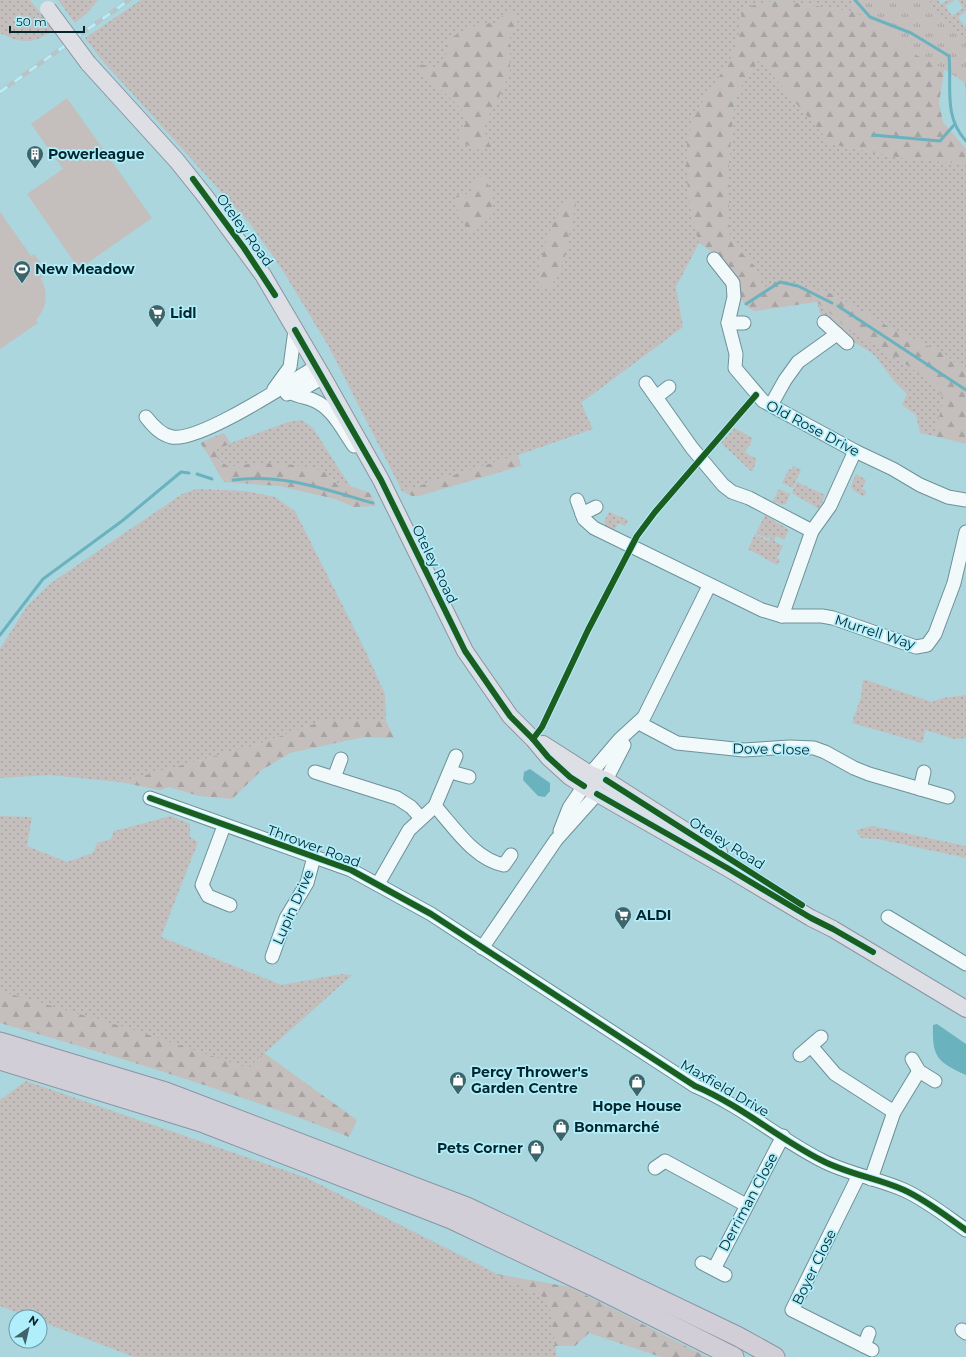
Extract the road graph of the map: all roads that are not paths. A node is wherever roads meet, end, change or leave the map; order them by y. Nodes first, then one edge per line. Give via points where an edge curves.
1 (45, 5) edge
2 (714, 259) dead end
3 (824, 322) dead end
4 (728, 323) junction
5 (744, 323) dead end
6 (295, 330) junction
7 (836, 334) junction
8 (847, 343) dead end
9 (320, 372) junction
10 (646, 383) dead end
11 (669, 387) dead end
12 (292, 393) junction
13 (270, 396) junction
14 (656, 396) junction
15 (771, 405) junction
16 (146, 417) dead end
17 (855, 451) junction
18 (381, 480) junction
19 (577, 500) dead end
20 (966, 500) edge
21 (596, 507) dead end
22 (582, 514) junction
23 (812, 532) junction
24 (966, 532) edge
25 (709, 586) junction
26 (782, 616) junction
27 (636, 725) junction
28 (456, 756) dead end
29 (341, 759) dead end
30 (315, 772) dead end
31 (451, 772) junction
32 (924, 772) dead end
33 (469, 777) dead end
34 (334, 778) junction
35 (606, 780) junction
36 (590, 785) junction
37 (920, 789) junction
38 (948, 797) dead end
39 (150, 798) dead end
40 (435, 806) junction
41 (421, 818) junction
42 (224, 826) junction
43 (314, 857) junction
44 (507, 865) dead end
45 (378, 884) junction
46 (230, 905) dead end
47 (896, 917) dead end
48 (833, 928) junction
49 (482, 948) junction
50 (272, 957) dead end
51 (966, 964) edge
52 (916, 979) junction
53 (966, 1001) edge
54 (966, 1010) edge
55 (821, 1037) dead end
56 (0, 1042) edge
57 (811, 1046) junction
58 (800, 1055) dead end
59 (912, 1059) dead end
60 (0, 1060) edge
61 (919, 1071) junction
62 (935, 1081) dead end
63 (894, 1112) junction
64 (783, 1136) junction
65 (660, 1161) dead end
66 (865, 1177) junction
67 (746, 1205) junction
68 (966, 1230) edge
69 (702, 1263) dead end
70 (869, 1333) dead end
71 (734, 1357) edge
72 (775, 1357) edge

1 - 6 main road, Oteley Road, bridge via 88,63 177,160 205,196 263,275
2 - 4 street, Old Rose Drive via 733,283 734,297
3 - 7 street
4 - 5 street
4 - 15 street, Old Rose Drive via 736,354 735,368 756,395
6 - 9 main road, Oteley Road
6 - 13 street via 290,367
7 - 8 street
7 - 15 street via 798,362
9 - 12 street
9 - 13 street
9 - 18 main road, Oteley Road
10 - 14 street
11 - 14 street
12 - 13 street
12 - 18 street via 313,400 326,408 337,419 370,471
13 - 16 street via 231,417 184,436 172,437 158,430
14 - 23 street via 692,448 732,492 749,498
15 - 17 street, Old Rose Drive
17 - 20 street, Old Rose Drive via 934,492
17 - 23 street via 830,506
18 - 36 main road, Oteley Road via 465,651 507,712 533,739 550,747
19 - 22 street, Murrell Way
21 - 22 street
22 - 25 street, Murrell Way via 594,528 660,559
23 - 26 street
24 - 26 street, Murrell Way via 950,594 935,634 927,645 910,646 833,618
25 - 26 street, Murrell Way via 762,610
25 - 27 street via 646,713
27 - 35 street
27 - 36 street via 620,740
27 - 37 street, Dove Close via 677,744 744,750 814,748 854,768
28 - 31 street
29 - 34 street
30 - 34 street
31 - 33 street
31 - 40 street
32 - 37 street
34 - 41 street via 397,798 411,807
35 - 36 main road
35 - 48 main road, Oteley Road via 814,913
36 - 48 main road, Oteley Road via 811,918
36 - 49 street via 569,808 557,839
37 - 38 street, Dove Close
39 - 42 street, Thrower Road
40 - 41 street
40 - 44 street via 470,846 495,863
41 - 45 street via 401,841
42 - 43 street, Thrower Road
42 - 46 street via 202,885 208,896
43 - 45 street, Thrower Road via 351,870
43 - 50 street, Lupin Drive via 307,883 286,918
45 - 49 street, Thrower Road via 431,914
47 - 51 street
48 - 52 main road, Oteley Road
49 - 64 street, Maxfield Drive via 695,1086 710,1092
52 - 53 street via 942,988
52 - 54 main road, Oteley Road
55 - 57 street
56 - 72 highway via 166,1092 467,1207 737,1336
57 - 58 street
57 - 63 street via 835,1074
59 - 61 street
60 - 71 highway via 201,1122 451,1219
61 - 62 street
61 - 63 street
63 - 66 street
64 - 66 street, Maxfield Drive via 823,1161
64 - 67 street, Derriman Close
65 - 67 street
66 - 68 street, Maxfield Drive via 905,1190
66 - 70 street, Boyer Close via 792,1310 868,1348
67 - 69 street, Derriman Close via 720,1272

